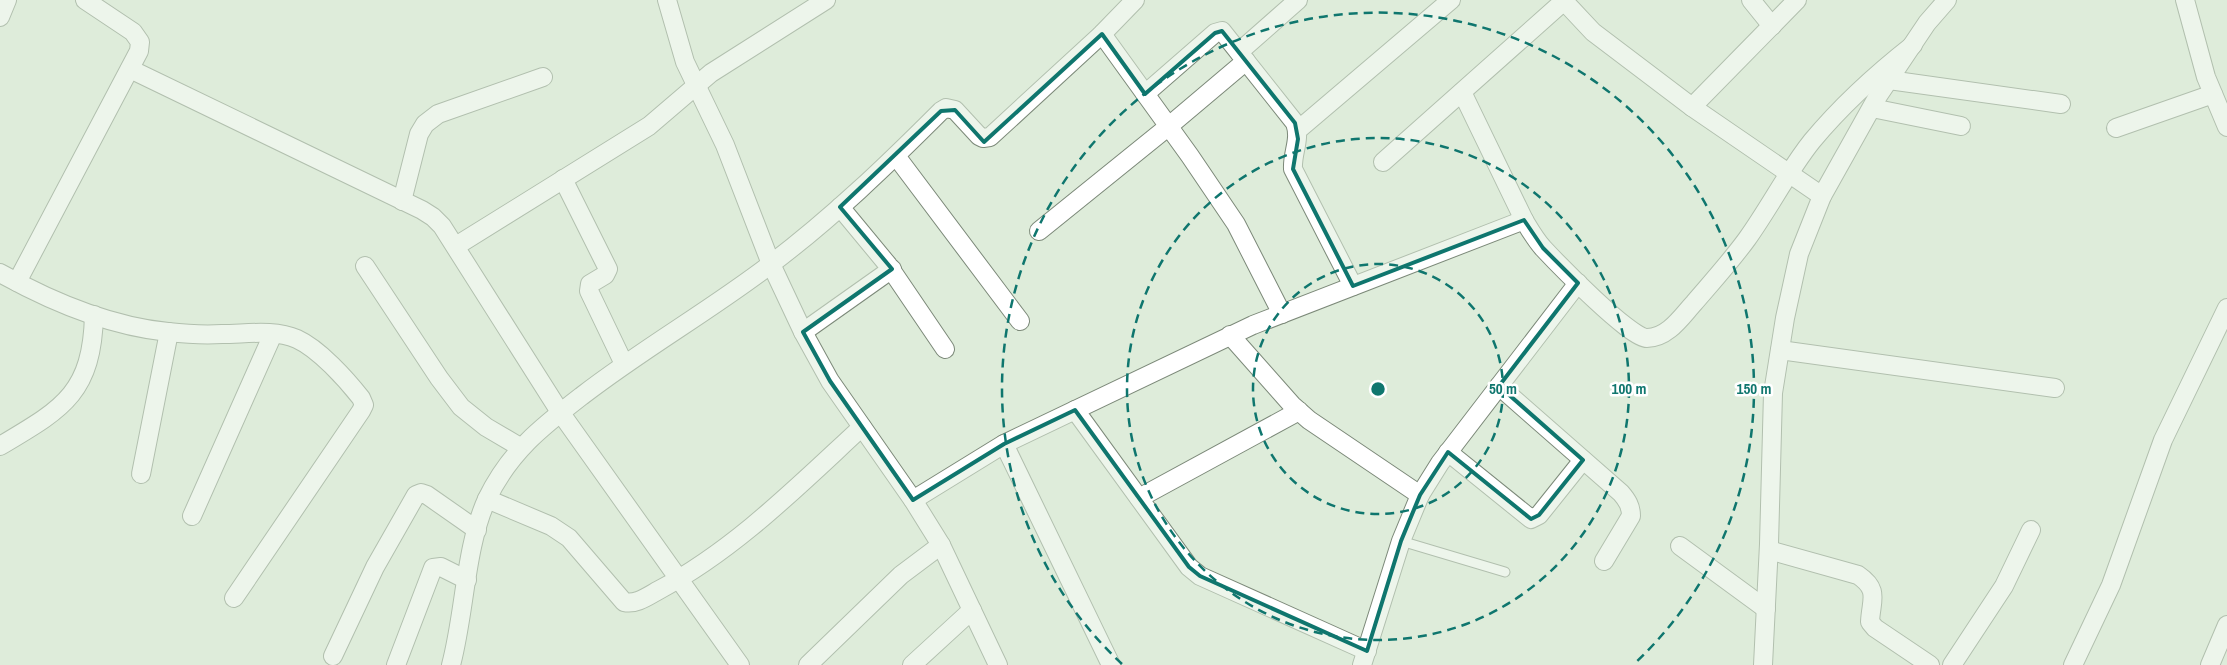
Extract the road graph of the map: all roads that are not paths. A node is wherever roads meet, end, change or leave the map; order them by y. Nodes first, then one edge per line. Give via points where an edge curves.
1 (8, 0) edge
2 (85, 0) edge
3 (684, 0) edge
4 (826, 0) edge
5 (1134, 0) edge
6 (1298, 0) edge
7 (1451, 0) edge
8 (1751, 0) edge
9 (1797, 0) edge
10 (1948, 0) edge
11 (2185, 0) edge
12 (1564, 1) edge
13 (668, 5) edge
14 (0, 16) edge
15 (1772, 26) junction
16 (1102, 34) junction
17 (1913, 45) junction
18 (1243, 56) junction
19 (130, 69) junction
20 (543, 76) dead end
21 (1889, 80) junction
22 (695, 85) junction
23 (1462, 92) junction
24 (1145, 94) junction
25 (2220, 103) edge
26 (2061, 104) dead end
27 (1692, 107) junction
28 (1872, 108) junction
29 (1169, 126) junction
30 (1961, 126) dead end
31 (2227, 127) edge
32 (2116, 128) dead end
33 (1298, 130) junction
34 (896, 156) junction
35 (1383, 162) dead end
36 (1790, 174) junction
37 (563, 180) junction
38 (1822, 196) junction
39 (402, 201) junction
40 (840, 207) junction
41 (1524, 220) junction
42 (1039, 231) dead end
43 (456, 246) junction
44 (771, 264) junction
45 (365, 266) dead end
46 (892, 269) junction
47 (0, 273) edge
48 (17, 282) junction
49 (1578, 283) junction
50 (1352, 286) junction
51 (2227, 308) edge
52 (1282, 314) junction
53 (94, 315) junction
54 (1020, 321) dead end
55 (168, 332) junction
56 (803, 332) junction
57 (272, 334) junction
58 (1230, 335) junction
59 (945, 349) dead end
60 (1780, 350) junction
61 (624, 364) junction
62 (1499, 386) junction
63 (2055, 388) dead end
64 (1075, 410) junction
65 (1299, 411) junction
66 (560, 412) junction
67 (862, 427) junction
68 (1004, 444) junction
69 (0, 446) edge
70 (520, 447) junction
71 (1448, 452) junction
72 (1583, 460) junction
73 (141, 474) dead end
74 (1420, 495) junction
75 (1139, 498) junction
76 (487, 499) junction
77 (914, 500) junction
78 (192, 516) dead end
79 (477, 530) junction
80 (2031, 530) dead end
81 (1401, 541) junction
82 (941, 545) junction
83 (1680, 546) dead end
84 (1769, 550) junction
85 (1604, 561) dead end
86 (1505, 572) dead end
87 (679, 579) junction
88 (467, 580) junction
89 (234, 598) dead end
90 (1766, 609) junction
91 (972, 610) junction
92 (2227, 625) edge
93 (333, 656) dead end
94 (1365, 658) edge
95 (2213, 664) edge
96 (396, 665) edge
97 (451, 665) edge
98 (740, 665) edge
99 (808, 665) edge
100 (912, 665) edge
101 (998, 665) edge
102 (1111, 665) edge
103 (1763, 665) edge
104 (1930, 665) edge
105 (1952, 665) edge
106 (2073, 665) edge

1 - 14 street
2 - 19 street via 140,42
3 - 13 street
4 - 22 street
5 - 16 street
6 - 18 street
7 - 33 street
8 - 15 street
9 - 15 street
10 - 17 street
11 - 25 street via 2206,77
12 - 23 street
12 - 27 street via 1593,32
13 - 22 street
15 - 27 street
16 - 24 street
16 - 34 street via 990,137 979,136 955,110 946,108
17 - 21 street
17 - 36 street via 1874,76 1843,107 1811,142
18 - 24 street via 1222,31 1215,32
18 - 29 street
18 - 33 street
19 - 39 street
19 - 48 street
20 - 39 street via 438,114 425,124 417,140
21 - 26 street
21 - 28 street
22 - 37 street via 648,126
22 - 44 street via 725,145
23 - 35 street
23 - 41 street
24 - 29 street
25 - 31 street
25 - 32 street
27 - 36 street
28 - 30 street
28 - 38 street
29 - 42 street
29 - 52 street via 1236,224
33 - 50 street via 1293,169
34 - 40 street
34 - 54 street
36 - 38 street
36 - 49 street via 1747,239 1675,324 1661,335 1646,339 1634,334
37 - 43 street
37 - 61 street via 607,266 607,272 590,284 589,291
38 - 60 street via 1799,254
39 - 43 street via 434,217
40 - 44 street
40 - 46 street
41 - 49 street via 1543,248
41 - 50 street
43 - 66 street
44 - 56 street
44 - 61 street
45 - 70 street via 461,406 486,427
46 - 56 street
46 - 59 street
47 - 48 street
48 - 53 street
49 - 62 street
50 - 52 street
51 - 106 street via 2163,440 2111,585
52 - 58 street
53 - 55 street
53 - 69 street via 90,359 72,396 58,410
55 - 57 street
55 - 73 street
56 - 67 street via 830,381
57 - 78 street
57 - 89 street via 297,339 315,350 356,392 364,405
58 - 64 street
58 - 65 street
60 - 63 street
60 - 84 street via 1773,393
61 - 66 street
62 - 71 street
62 - 72 street
64 - 68 street
64 - 75 street
65 - 74 street via 1327,434
65 - 75 street
66 - 70 street
66 - 87 street
67 - 77 street
67 - 87 street via 781,501
68 - 77 street
68 - 102 street
70 - 76 street
71 - 72 street via 1531,518 1538,515
71 - 74 street
72 - 85 street via 1621,492 1631,508 1628,524
74 - 81 street
75 - 94 street via 1185,562 1200,576
76 - 79 street
76 - 87 street via 551,526 569,538 624,602 636,602
77 - 82 street
79 - 88 street
79 - 93 street via 427,495 416,495 360,596
80 - 105 street via 2004,586
81 - 86 lane
81 - 94 street
82 - 91 street
82 - 99 street via 901,575
83 - 90 street
84 - 90 street
84 - 104 street via 1866,580 1873,594 1870,622
87 - 98 street
88 - 96 street via 441,567 434,568
88 - 97 street
90 - 103 street
91 - 100 street
91 - 101 street
92 - 95 street

